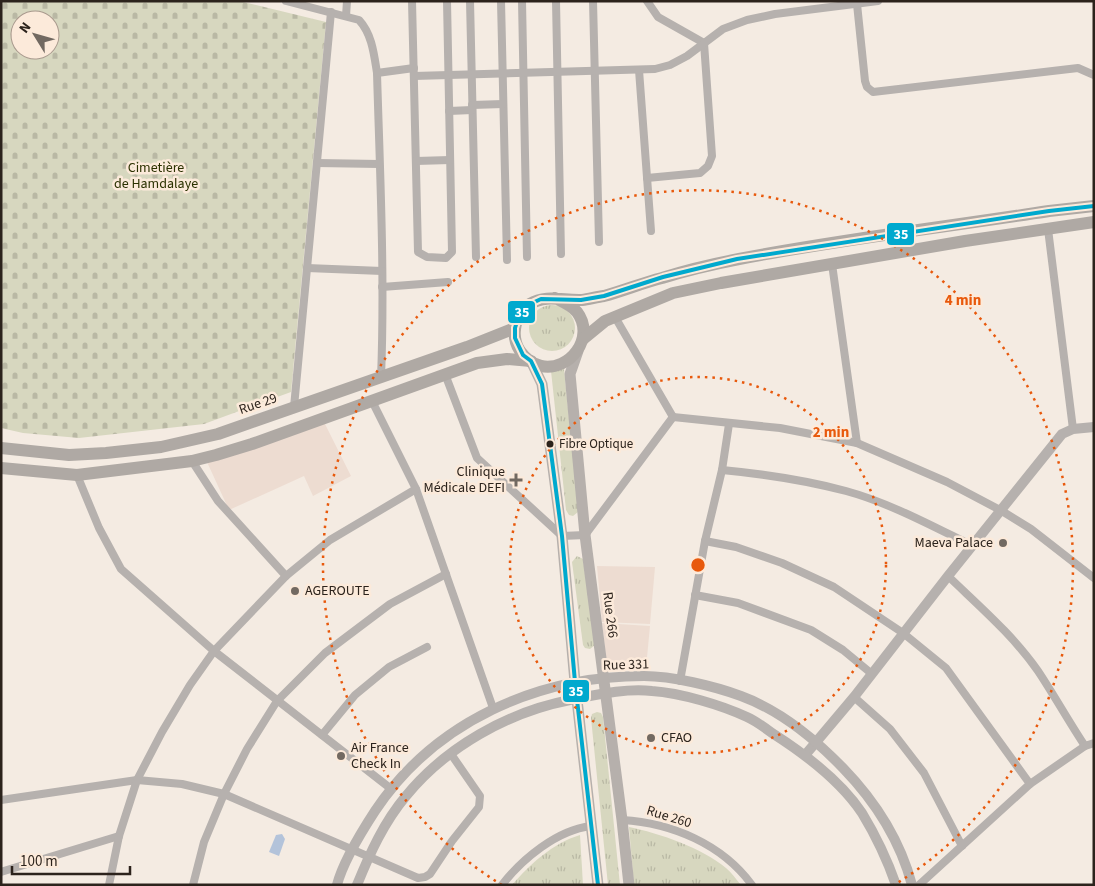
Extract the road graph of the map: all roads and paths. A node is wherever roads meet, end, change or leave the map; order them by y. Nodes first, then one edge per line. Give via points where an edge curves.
1 (286, 1) edge
2 (347, 1) edge
3 (412, 1) edge
4 (446, 1) edge
5 (470, 1) edge
6 (501, 1) edge
7 (522, 1) edge
8 (556, 1) edge
9 (593, 1) edge
10 (647, 1) edge
11 (878, 1) edge
12 (858, 4) junction
13 (330, 12) junction
14 (346, 16) junction
15 (704, 43) junction
16 (639, 70) junction
17 (595, 71) junction
18 (414, 72) junction
19 (557, 72) junction
20 (377, 73) junction
21 (523, 73) junction
22 (503, 74) junction
23 (471, 75) junction
24 (1094, 75) edge
25 (448, 76) junction
26 (503, 104) junction
27 (472, 108) junction
28 (449, 111) junction
29 (450, 160) junction
30 (416, 161) junction
31 (317, 163) junction
32 (379, 164) junction
33 (647, 178) junction
34 (1094, 206) edge
35 (1094, 222) edge
36 (1048, 229) junction
37 (651, 231) dead end
38 (599, 242) dead end
39 (561, 254) dead end
40 (476, 257) dead end
41 (527, 257) dead end
42 (507, 260) dead end
43 (832, 264) junction
44 (307, 268) junction
45 (382, 271) junction
46 (448, 282) dead end
47 (382, 287) junction
48 (555, 298) junction
49 (615, 317) junction
50 (515, 328) junction
51 (581, 344) junction
52 (531, 362) junction
53 (445, 374) junction
54 (381, 378) junction
55 (372, 401) junction
56 (294, 408) junction
57 (673, 417) junction
58 (729, 424) junction
59 (1094, 427) edge
60 (1072, 430) junction
61 (857, 443) junction
62 (1, 448) edge
63 (192, 461) junction
64 (1, 468) edge
65 (722, 470) junction
66 (77, 475) junction
67 (416, 489) junction
68 (1002, 511) junction
69 (584, 535) junction
70 (562, 536) junction
71 (705, 541) junction
72 (973, 546) junction
73 (446, 574) junction
74 (286, 576) junction
75 (948, 576) junction
76 (1094, 578) edge
77 (695, 595) junction
78 (903, 633) junction
79 (427, 647) dead end
80 (214, 651) junction
81 (872, 674) junction
82 (604, 679) junction
83 (680, 680) junction
84 (576, 682) junction
85 (606, 693) junction
86 (854, 697) junction
87 (578, 698) junction
88 (278, 701) junction
89 (493, 708) junction
90 (322, 735) junction
91 (817, 743) junction
92 (1094, 743) edge
93 (1085, 746) junction
94 (451, 754) junction
95 (806, 754) junction
96 (138, 780) junction
97 (1030, 784) junction
98 (390, 788) junction
99 (224, 794) junction
100 (1, 800) edge
101 (622, 820) junction
102 (590, 826) junction
103 (119, 836) junction
104 (962, 846) junction
105 (352, 850) junction
106 (368, 857) junction
107 (1, 872) edge
108 (109, 885) edge
109 (194, 885) edge
110 (337, 885) edge
111 (357, 885) edge
112 (502, 885) edge
113 (598, 885) edge
114 (629, 885) edge
115 (752, 885) edge
116 (896, 885) edge
117 (912, 885) edge
118 (919, 885) edge

1 - 13 street
2 - 14 street
3 - 18 street
4 - 25 street
5 - 23 street
6 - 22 street
7 - 21 street
8 - 19 street
9 - 17 street
10 - 15 street via 658,17
11 - 12 street
12 - 15 street via 747,20 723,29
12 - 24 street via 865,80 873,92 1078,68
13 - 14 street
13 - 31 street
14 - 20 street via 359,20 366,28
15 - 16 street via 670,65
15 - 33 street via 712,156 708,166 700,172
16 - 17 street
16 - 33 street
17 - 19 street
17 - 38 street
18 - 20 street
18 - 25 street
18 - 30 street
19 - 21 street
19 - 39 street
20 - 32 street
21 - 22 street
21 - 41 street
22 - 23 street
22 - 26 street
23 - 25 street
23 - 27 street
25 - 28 street
26 - 27 street
26 - 42 street
27 - 28 street
27 - 40 street
28 - 29 street
29 - 30 street
29 - 30 street via 452,252 446,258 427,257 418,252
31 - 32 street
31 - 44 street
32 - 45 street
33 - 37 street
34 - 48 main road via 737,259 604,296 581,300
35 - 36 main road
36 - 43 main road
36 - 60 street
43 - 49 main road via 673,293
43 - 61 street
44 - 45 street
44 - 56 street
45 - 47 street
46 - 47 street
47 - 54 street
48 - 50 main road via 541,299 528,305 519,315
48 - 51 main road via 567,303 577,313 583,325
49 - 51 main road via 605,321
49 - 57 street
50 - 52 main road via 518,347
50 - 54 main road, Rue 29
51 - 52 main road via 573,356 557,366
51 - 69 main road, Rue 266 via 570,374
52 - 53 main road via 507,359 477,363
52 - 70 main road via 542,384
53 - 55 main road
53 - 70 street via 477,458
54 - 56 main road, Rue 29
55 - 63 main road via 216,456
55 - 67 street
56 - 62 main road, Rue 29 via 218,434 161,447 69,455
57 - 58 street
57 - 69 street
58 - 61 street via 780,428
58 - 65 street
59 - 60 street
60 - 68 street via 1062,434
61 - 68 street via 947,482
63 - 66 main road
63 - 74 street via 218,501
64 - 66 main road
65 - 71 street
65 - 72 street via 768,474 847,492 899,511
66 - 80 street via 99,528 121,569
67 - 73 street
67 - 74 street via 330,540
68 - 72 street
68 - 76 street via 1038,534
69 - 70 street
69 - 82 main road, Rue 266
70 - 84 main road
71 - 77 street
71 - 78 street via 736,547 782,563 834,587
72 - 75 street
73 - 88 street via 390,604 325,653
73 - 89 street
74 - 80 street
75 - 78 street
75 - 93 street via 996,621 1023,652
77 - 81 street via 738,603 811,630
77 - 83 street
78 - 81 street
78 - 97 street via 946,668
79 - 90 street via 389,667 355,695
80 - 88 street
80 - 96 street via 180,701
81 - 86 street
82 - 83 street, Rue 331 via 646,676
82 - 84 street, Rue 331
82 - 85 main road, Rue 266
83 - 91 street, Rue 331 via 742,696 778,715
84 - 87 main road
84 - 89 street, Rue 331 via 516,698
85 - 87 street, Rue 331
85 - 95 street, Rue 331 via 652,690 698,699 748,717
85 - 101 main road, Rue 266
86 - 91 street
86 - 104 street via 890,729 924,773
87 - 94 street, Rue 331 via 548,704 512,718 485,731
87 - 102 main road
88 - 90 street
88 - 99 street via 247,749
89 - 98 street, Rue 331 via 442,739
90 - 98 street
91 - 95 street
91 - 117 street, Rue 331 via 861,787 884,818
92 - 93 street
93 - 97 street
94 - 106 street, Rue 331 via 407,795 388,820
94 - 106 street via 480,796 480,802 430,874 418,878
95 - 116 street, Rue 331 via 861,812 885,854
96 - 99 street via 182,784
96 - 100 street
96 - 103 street
97 - 104 street
98 - 105 street, Rue 331
99 - 105 street
99 - 109 street via 204,842
101 - 114 main road, Rue 266
101 - 115 street, Rue 260 via 680,831 712,847
102 - 112 street via 549,841 513,871
102 - 113 main road
103 - 107 street
103 - 108 street
104 - 118 street
105 - 106 street
105 - 110 street, Rue 331
106 - 111 street, Rue 331

